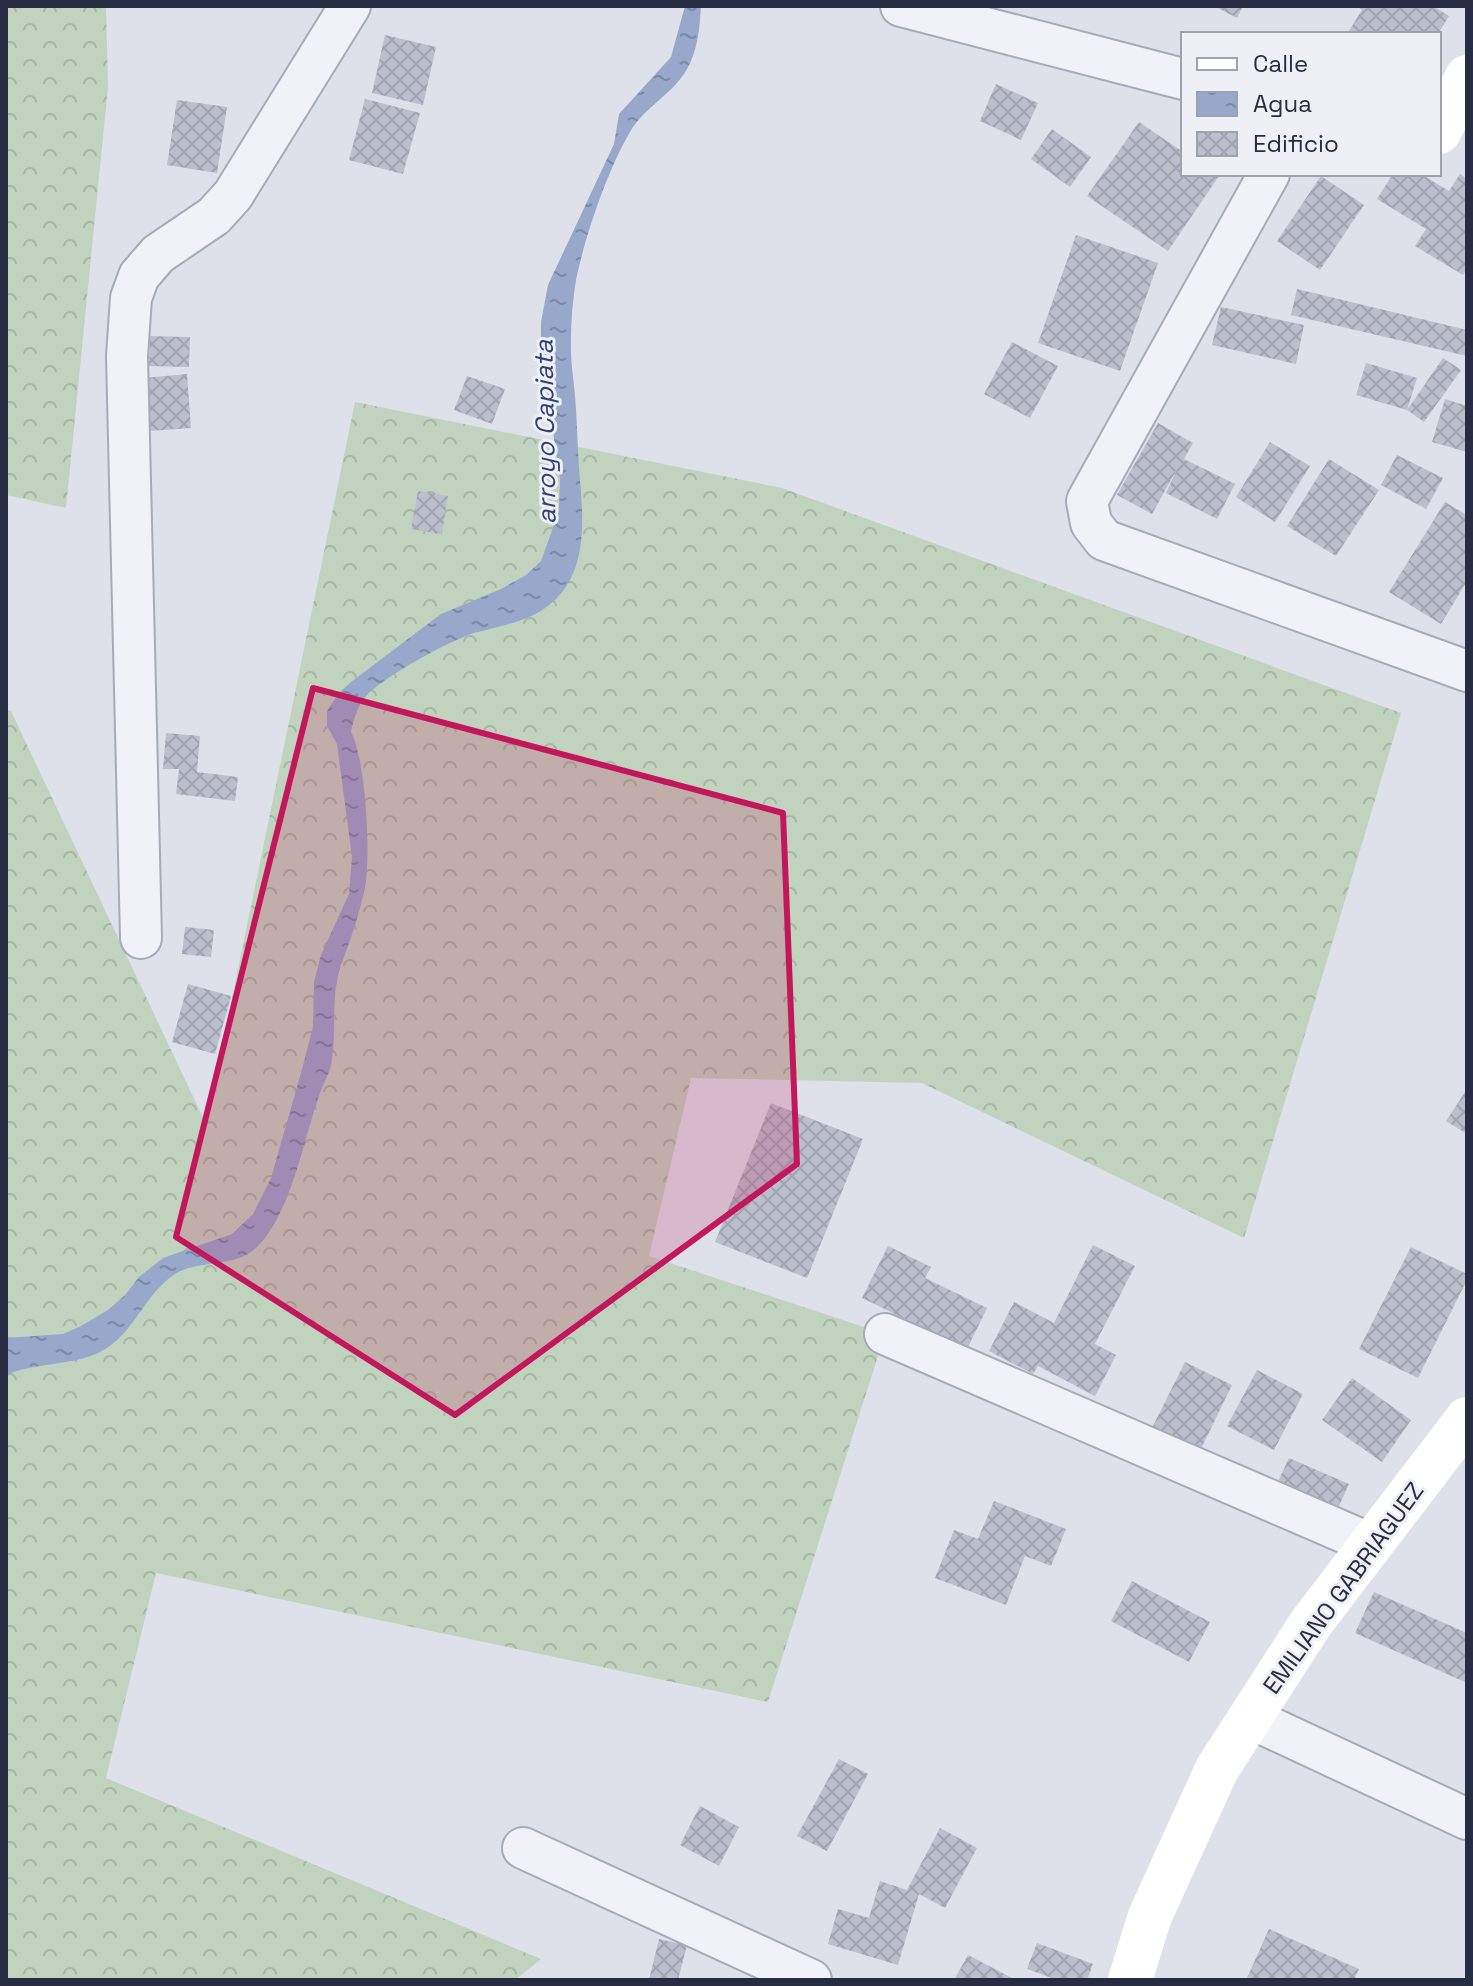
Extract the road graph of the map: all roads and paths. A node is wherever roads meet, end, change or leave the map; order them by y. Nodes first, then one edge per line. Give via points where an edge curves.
1 (350, 6) edge
2 (901, 6) edge
3 (1467, 77) edge
4 (1181, 78) edge
5 (1441, 131) edge
6 (1441, 136) edge
7 (1467, 142) edge
8 (1268, 176) edge
9 (1467, 671) edge
10 (141, 938) dead end
11 (885, 1334) dead end
12 (1466, 1422) edge
13 (1371, 1544) junction
14 (1250, 1718) junction
15 (1467, 1819) edge
16 (523, 1848) dead end
17 (811, 1980) edge
18 (1130, 1980) edge

1 - 10 street via 233,195 214,216 158,254 139,276 131,298 127,356
2 - 4 street
3 - 5 main road
6 - 7 main road
8 - 9 street via 1087,501 1091,523 1104,540
11 - 13 street
12 - 13 main road, EMILIANO GABRIAGUEZ
13 - 14 main road, EMILIANO GABRIAGUEZ via 1311,1623
14 - 15 street
14 - 18 main road, EMILIANO GABRIAGUEZ via 1217,1769 1150,1916
16 - 17 street

